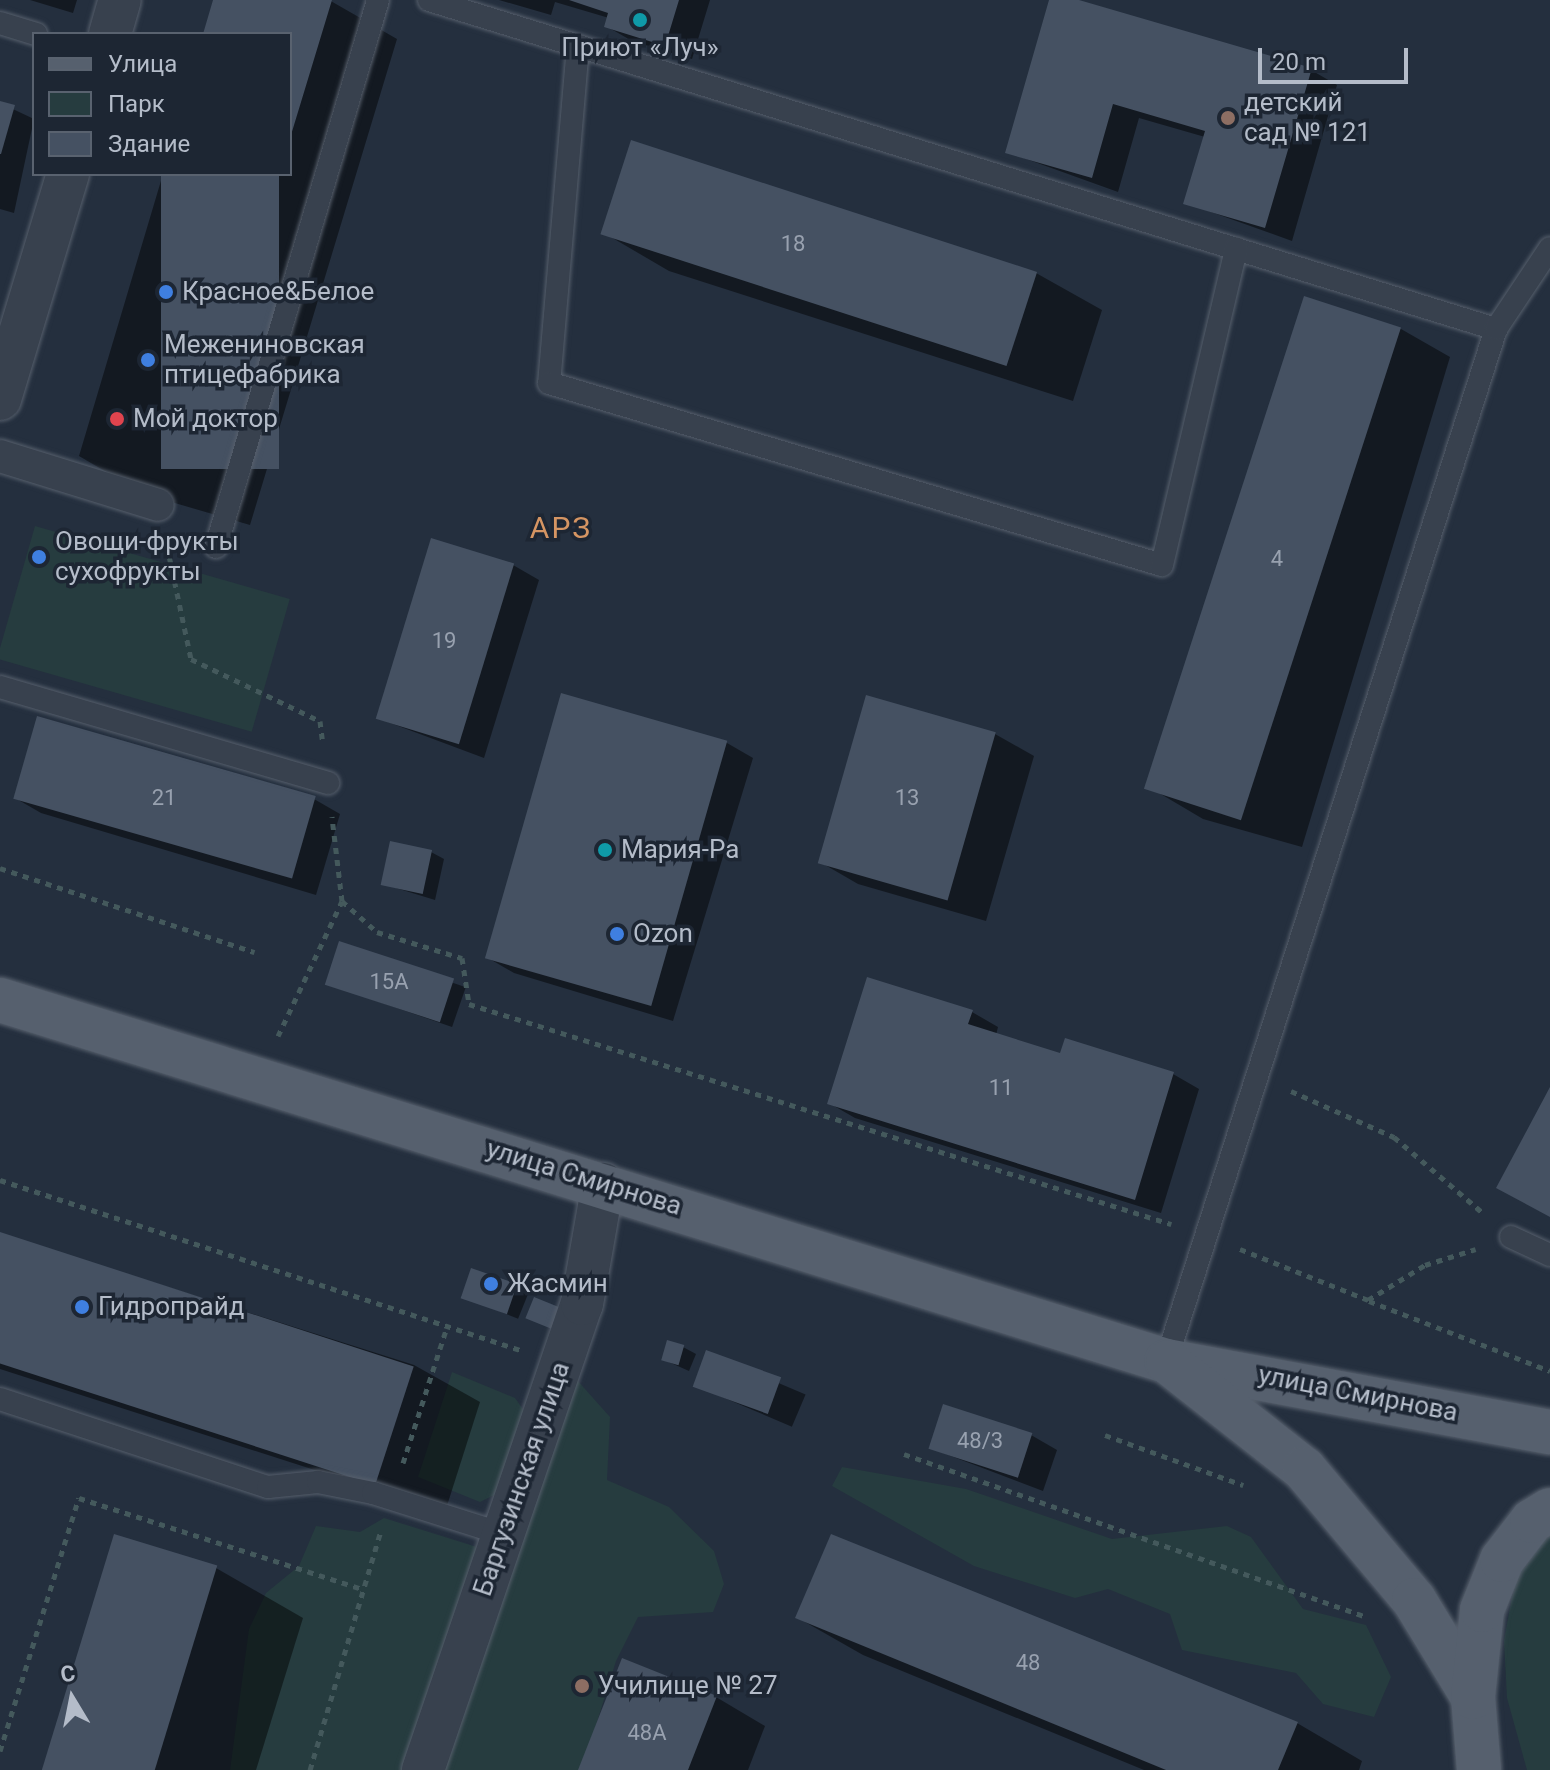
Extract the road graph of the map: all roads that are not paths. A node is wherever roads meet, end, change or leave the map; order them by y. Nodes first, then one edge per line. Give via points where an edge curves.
1 (120, 0) edge
2 (378, 0) edge
3 (429, 0) edge
4 (0, 23) edge
5 (111, 32) edge
6 (32, 33) edge
7 (578, 46) junction
8 (67, 176) edge
9 (1236, 249) junction
10 (1549, 259) edge
11 (13, 312) edge
12 (1496, 329) junction
13 (0, 399) edge
14 (0, 456) edge
15 (158, 505) dead end
16 (216, 547) dead end
17 (0, 687) edge
18 (328, 783) dead end
19 (0, 1000) edge
20 (603, 1184) junction
21 (1511, 1237) road end
22 (1550, 1255) edge
23 (1166, 1361) junction
24 (0, 1399) edge
25 (1550, 1432) edge
26 (1550, 1510) edge
27 (502, 1534) junction
28 (1473, 1697) junction
29 (423, 1770) edge
30 (1479, 1770) edge

1 - 5 street
2 - 16 lane
3 - 7 lane
4 - 6 lane
7 - 9 lane
7 - 9 lane via 549,383 1162,565
8 - 11 street
9 - 12 lane
10 - 12 lane
11 - 13 street
12 - 23 lane
14 - 15 street
17 - 18 lane
19 - 20 main road, улица Смирнова
20 - 23 main road, улица Смирнова
20 - 27 street, Баргузинская улица via 582,1304
21 - 22 lane
23 - 25 main road, улица Смирнова via 1281,1376
23 - 28 main road, улица Смирнова via 1304,1469 1414,1600
24 - 27 lane via 268,1487 318,1482
26 - 28 main road via 1532,1521 1502,1560 1482,1610
27 - 29 street, Баргузинская улица
28 - 30 main road

